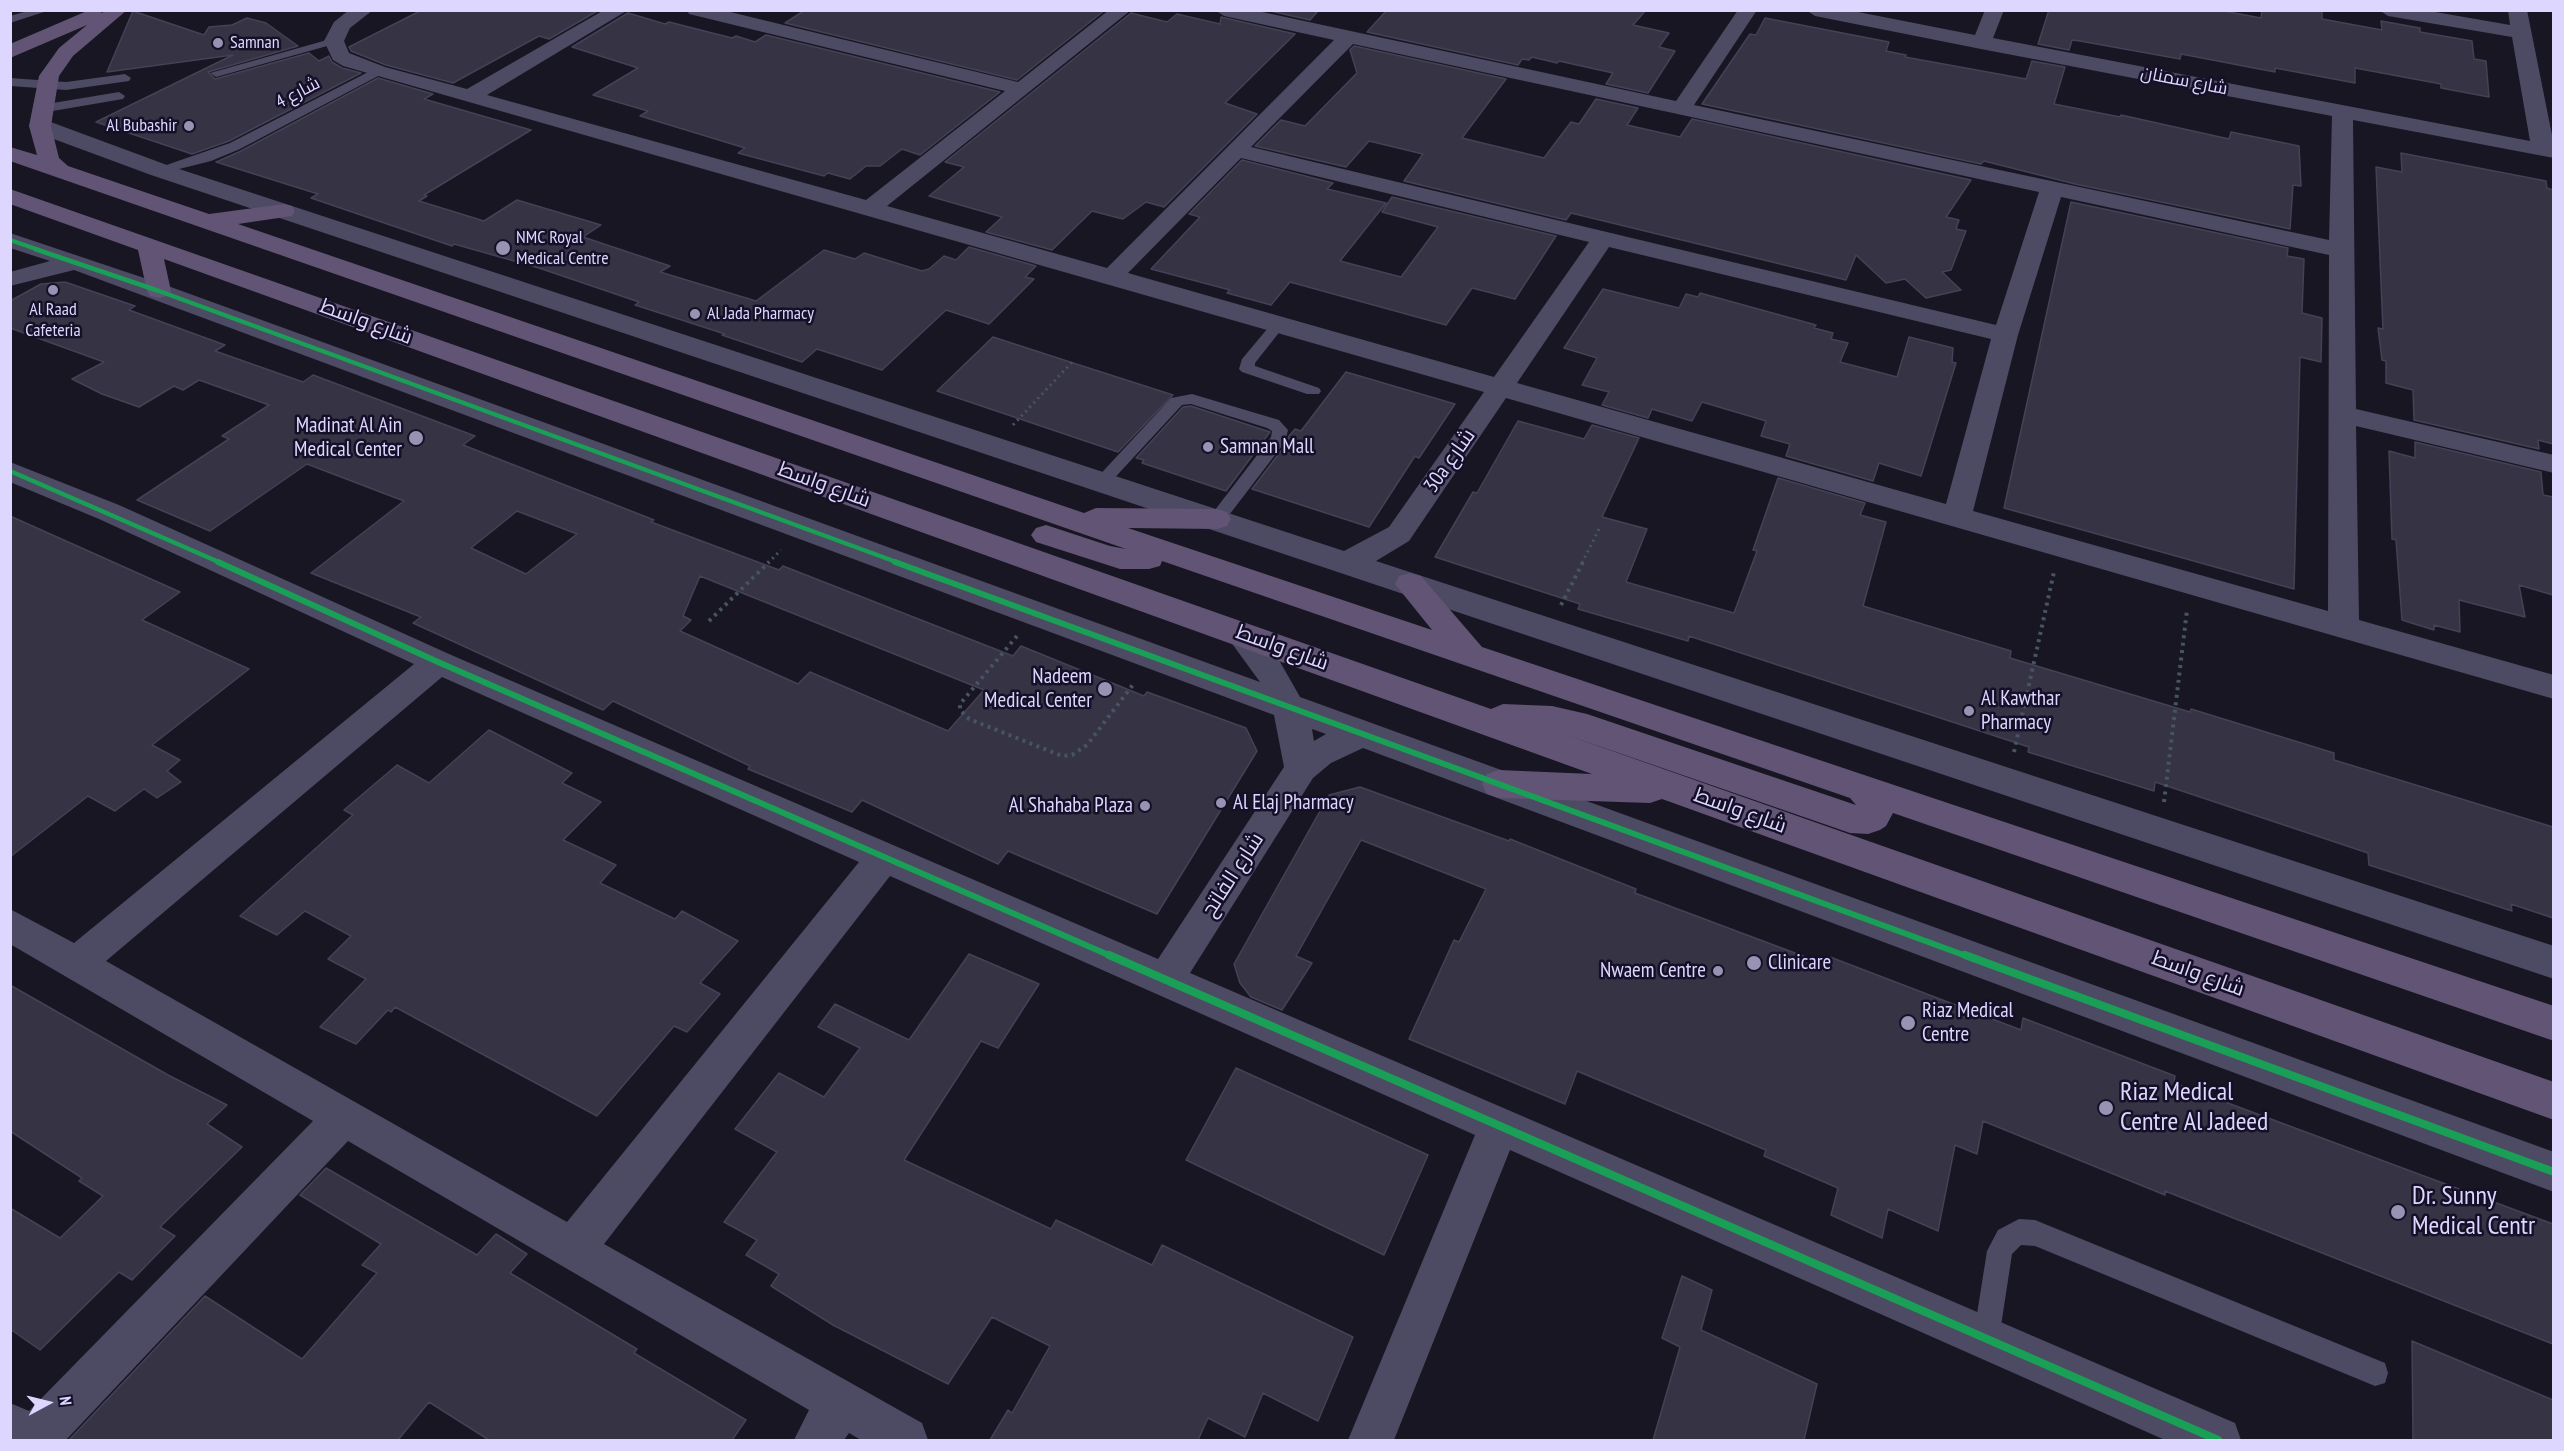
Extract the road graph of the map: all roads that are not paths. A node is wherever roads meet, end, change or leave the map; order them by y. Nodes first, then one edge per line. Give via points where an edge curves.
1 (45, 10) edge
2 (73, 10) edge
3 (103, 10) edge
4 (118, 10) edge
5 (364, 10) edge
6 (619, 10) edge
7 (696, 10) edge
8 (1122, 10) edge
9 (1224, 10) edge
10 (1748, 10) edge
11 (1815, 10) edge
12 (1995, 10) edge
13 (2388, 10) edge
14 (2517, 10) edge
15 (10, 20) edge
16 (10, 26) edge
17 (2520, 33) junction
18 (1348, 37) junction
19 (10, 38) edge
20 (334, 41) junction
21 (1981, 43) junction
22 (10, 52) edge
23 (272, 58) junction
24 (378, 71) junction
25 (10, 82) edge
26 (1021, 89) junction
27 (470, 97) junction
28 (43, 105) junction
29 (1682, 107) junction
30 (2343, 112) junction
31 (235, 146) junction
32 (1235, 150) junction
33 (2548, 151) edge
34 (10, 153) edge
35 (159, 170) junction
36 (62, 172) junction
37 (202, 183) junction
38 (2052, 188) junction
39 (10, 196) edge
40 (870, 208) junction
41 (284, 211) junction
42 (202, 221) junction
43 (1603, 238) junction
44 (21, 244) edge
45 (149, 245) junction
46 (2341, 250) junction
47 (72, 263) junction
48 (10, 274) edge
49 (1111, 277) junction
50 (10, 279) edge
51 (159, 291) junction
52 (1278, 325) junction
53 (2005, 335) junction
54 (1500, 388) junction
55 (1313, 391) dead end
56 (2343, 414) junction
57 (2553, 464) edge
58 (10, 471) edge
59 (1102, 481) junction
60 (899, 512) junction
61 (1067, 518) junction
62 (1957, 518) junction
63 (1217, 519) junction
64 (1400, 534) junction
65 (1174, 554) junction
66 (1341, 563) junction
67 (1410, 584) junction
68 (2344, 629) junction
69 (1241, 634) junction
70 (1471, 654) junction
71 (438, 662) junction
72 (2553, 687) edge
73 (1289, 708) junction
74 (1474, 716) junction
75 (1364, 735) junction
76 (1301, 769) junction
77 (1499, 784) junction
78 (1860, 787) junction
79 (1682, 790) junction
80 (884, 857) junction
81 (10, 925) edge
82 (77, 963) junction
83 (2553, 963) edge
84 (1166, 980) junction
85 (2553, 1024) edge
86 (2553, 1101) edge
87 (344, 1118) junction
88 (1499, 1126) junction
89 (2553, 1172) edge
90 (573, 1249) junction
91 (1986, 1339) junction
92 (2375, 1373) dead end
93 (829, 1422) edge
94 (10, 1426) edge
95 (32, 1440) edge
96 (905, 1440) edge
97 (1371, 1440) edge
98 (2218, 1440) edge

1 - 15 lane
2 - 16 main road
2 - 19 main road
3 - 22 main road
4 - 28 main road via 66,52 55,66
5 - 20 street via 341,26
6 - 27 street
7 - 26 street
8 - 26 street
9 - 18 street
10 - 29 street
11 - 21 street, شارع سمنان
12 - 21 street
13 - 17 street
14 - 17 street
17 - 33 street
18 - 29 street
18 - 32 street
20 - 23 lane
20 - 24 street via 340,56
21 - 30 street, شارع سمنان
23 - 23 lane via 238,75 216,73
24 - 27 street
24 - 31 lane, شارع 4
25 - 28 lane
26 - 40 street
27 - 40 street
28 - 28 lane via 122,87 74,85
28 - 35 street
28 - 36 main road via 49,160
29 - 38 street
30 - 33 street, شارع سمنان
30 - 46 street
31 - 35 lane, شارع 4
31 - 37 lane, شارع 4 via 213,164
32 - 43 street
32 - 49 street
34 - 36 main road, شارع واسط
35 - 37 street
36 - 42 main road, شارع واسط
37 - 41 street
38 - 46 street
38 - 53 street
39 - 45 main road, شارع واسط
40 - 49 street
41 - 42 main road
41 - 59 street
42 - 61 main road, شارع واسط
43 - 53 street
43 - 54 street, 30a شارع
44 - 47 street
44 - 48 street
45 - 51 main road
45 - 60 main road, شارع واسط
46 - 56 street
47 - 50 street
47 - 51 street
49 - 52 street
51 - 73 street
52 - 54 street
52 - 55 lane via 1247,362 1247,369
53 - 62 street
54 - 62 street
54 - 64 street, 30a شارع
56 - 57 street
56 - 68 street
58 - 71 street
59 - 63 street
59 - 63 lane via 1177,401 1192,399 1273,424 1280,430 1279,438
60 - 65 main road via 902,500 923,492 1104,555 1138,560
60 - 69 main road, شارع واسط
61 - 63 main road
61 - 65 main road, شارع واسط
62 - 68 street
63 - 66 street
64 - 66 street, 30a شارع
64 - 67 street via 1403,567
65 - 70 main road, شارع واسط
66 - 67 street
67 - 70 main road
67 - 83 street
68 - 72 street
69 - 73 street via 1274,676
69 - 74 main road, شارع واسط
70 - 78 main road, شارع واسط
71 - 80 street
71 - 82 street
73 - 75 street
73 - 76 street via 1296,727
74 - 78 main road via 1526,716 1570,722 1850,819 1868,820 1877,810
74 - 79 main road, شارع واسط
75 - 76 street, شارع الفاتح via 1333,746
75 - 77 street
76 - 84 street, شارع الفاتح
77 - 79 main road
77 - 89 street
78 - 85 main road, شارع واسط
79 - 86 main road, شارع واسط
80 - 84 street
80 - 90 street
81 - 82 street
82 - 87 street
84 - 88 street
87 - 90 street
87 - 95 street
88 - 91 street
88 - 97 street
90 - 93 street
91 - 92 lane via 2000,1251 2007,1239 2019,1233 2035,1233
91 - 98 street
93 - 96 street
94 - 95 street

